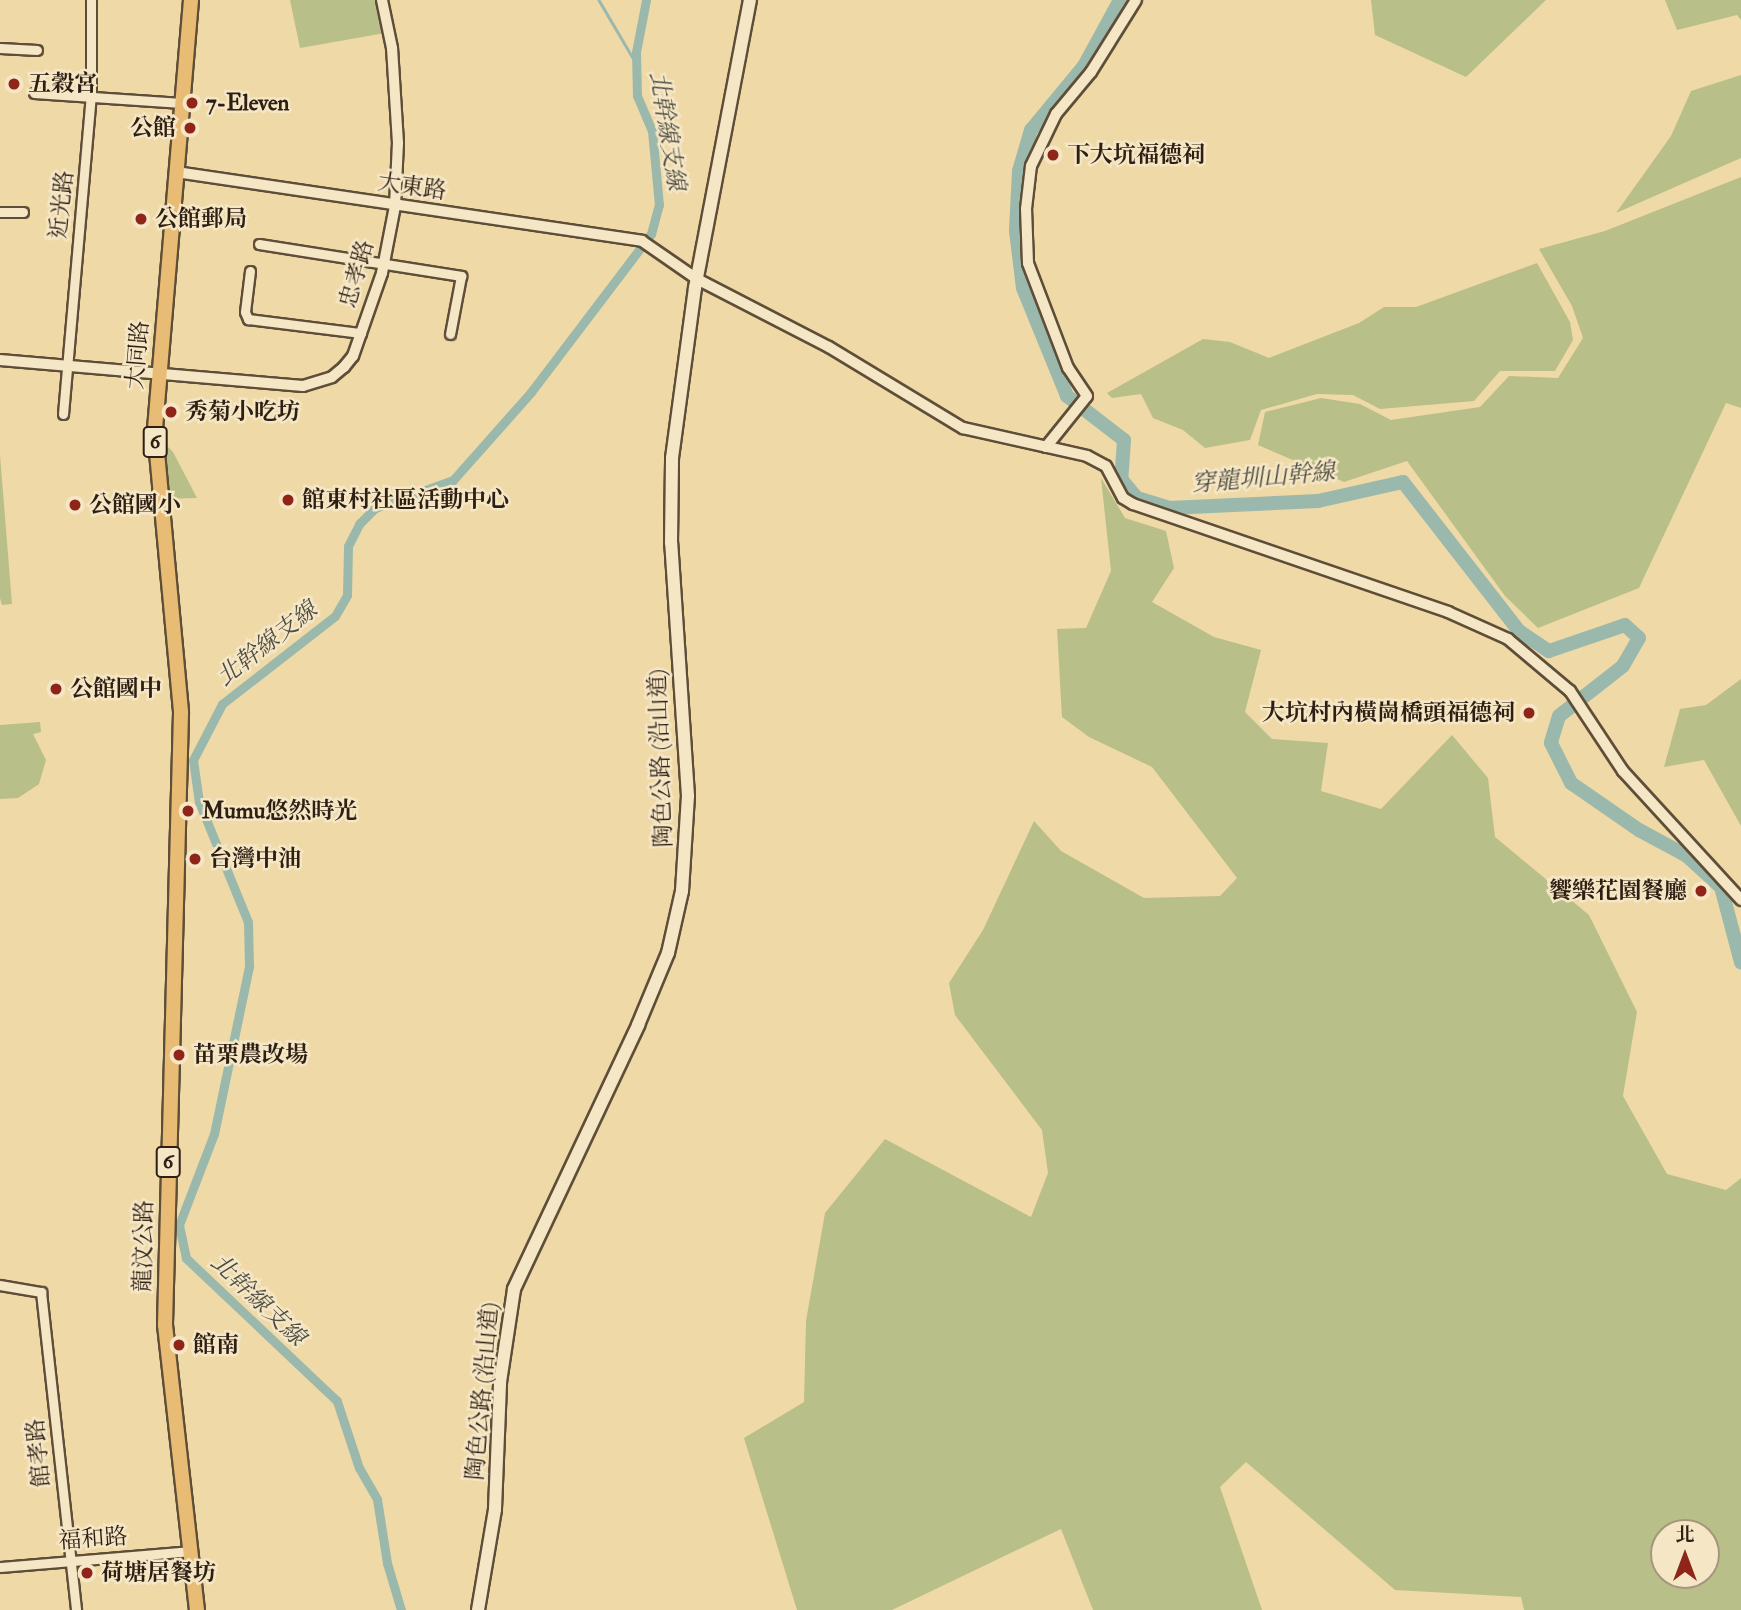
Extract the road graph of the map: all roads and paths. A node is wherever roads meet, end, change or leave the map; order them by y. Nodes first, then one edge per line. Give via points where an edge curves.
1 (91, 0) edge
2 (191, 0) edge
3 (382, 0) edge
4 (750, 0) edge
5 (1136, 0) edge
6 (0, 48) edge
7 (37, 50) dead end
8 (34, 93) dead end
9 (92, 97) junction
10 (182, 103) junction
11 (176, 172) junction
12 (396, 206) junction
13 (0, 212) edge
14 (23, 212) dead end
15 (259, 244) dead end
16 (384, 263) junction
17 (250, 271) dead end
18 (697, 279) junction
19 (361, 333) junction
20 (450, 334) dead end
21 (0, 360) edge
22 (67, 365) junction
23 (160, 373) junction
24 (63, 414) dead end
25 (1046, 447) junction
26 (181, 713) joint
27 (1741, 900) edge
28 (0, 1285) edge
29 (190, 1551) junction
30 (71, 1559) junction
31 (0, 1567) edge
32 (76, 1610) edge
33 (197, 1610) edge
34 (478, 1610) edge

1 - 9 street, 近光路
2 - 10 main road, 大同路 / 6
3 - 12 street, 忠孝路 via 392,48 398,143
4 - 18 main road, 陶色公路 (沿山道)
5 - 25 street via 1091,72 1056,114 1031,166 1026,209 1028,263 1068,368 1087,396
6 - 7 street
8 - 9 street
9 - 10 street
9 - 22 street, 近光路
10 - 11 main road, 大同路 / 6
11 - 12 street, 大東路
11 - 23 main road, 大同路 / 6
12 - 16 street, 忠孝路
12 - 18 street, 大東路 via 642,241
13 - 14 street
15 - 16 street
16 - 19 street, 忠孝路
16 - 20 street via 461,276
17 - 19 street via 244,312 248,319
18 - 25 street via 829,347 963,428
18 - 34 main road, 陶色公路 (沿山道) via 672,458 671,543 688,796 682,891 667,953 638,1025 514,1289 500,1382 495,1509
19 - 23 street, 忠孝路 via 344,367 318,383
21 - 22 street, 忠孝路
22 - 23 street, 忠孝路
22 - 24 street, 近光路
23 - 26 main road, 大同路 / 6 via 157,465
25 - 27 street via 1106,466 1123,498 1133,504 1448,612 1508,639 1570,691 1638,789
26 - 29 main road, 龍汶公路 / 6 via 165,1325
28 - 30 street, 館孝路 via 41,1292
29 - 30 street, 福和路
29 - 33 main road, 龍汶公路 / 6
30 - 31 street, 福和路
30 - 32 street, 館孝路

